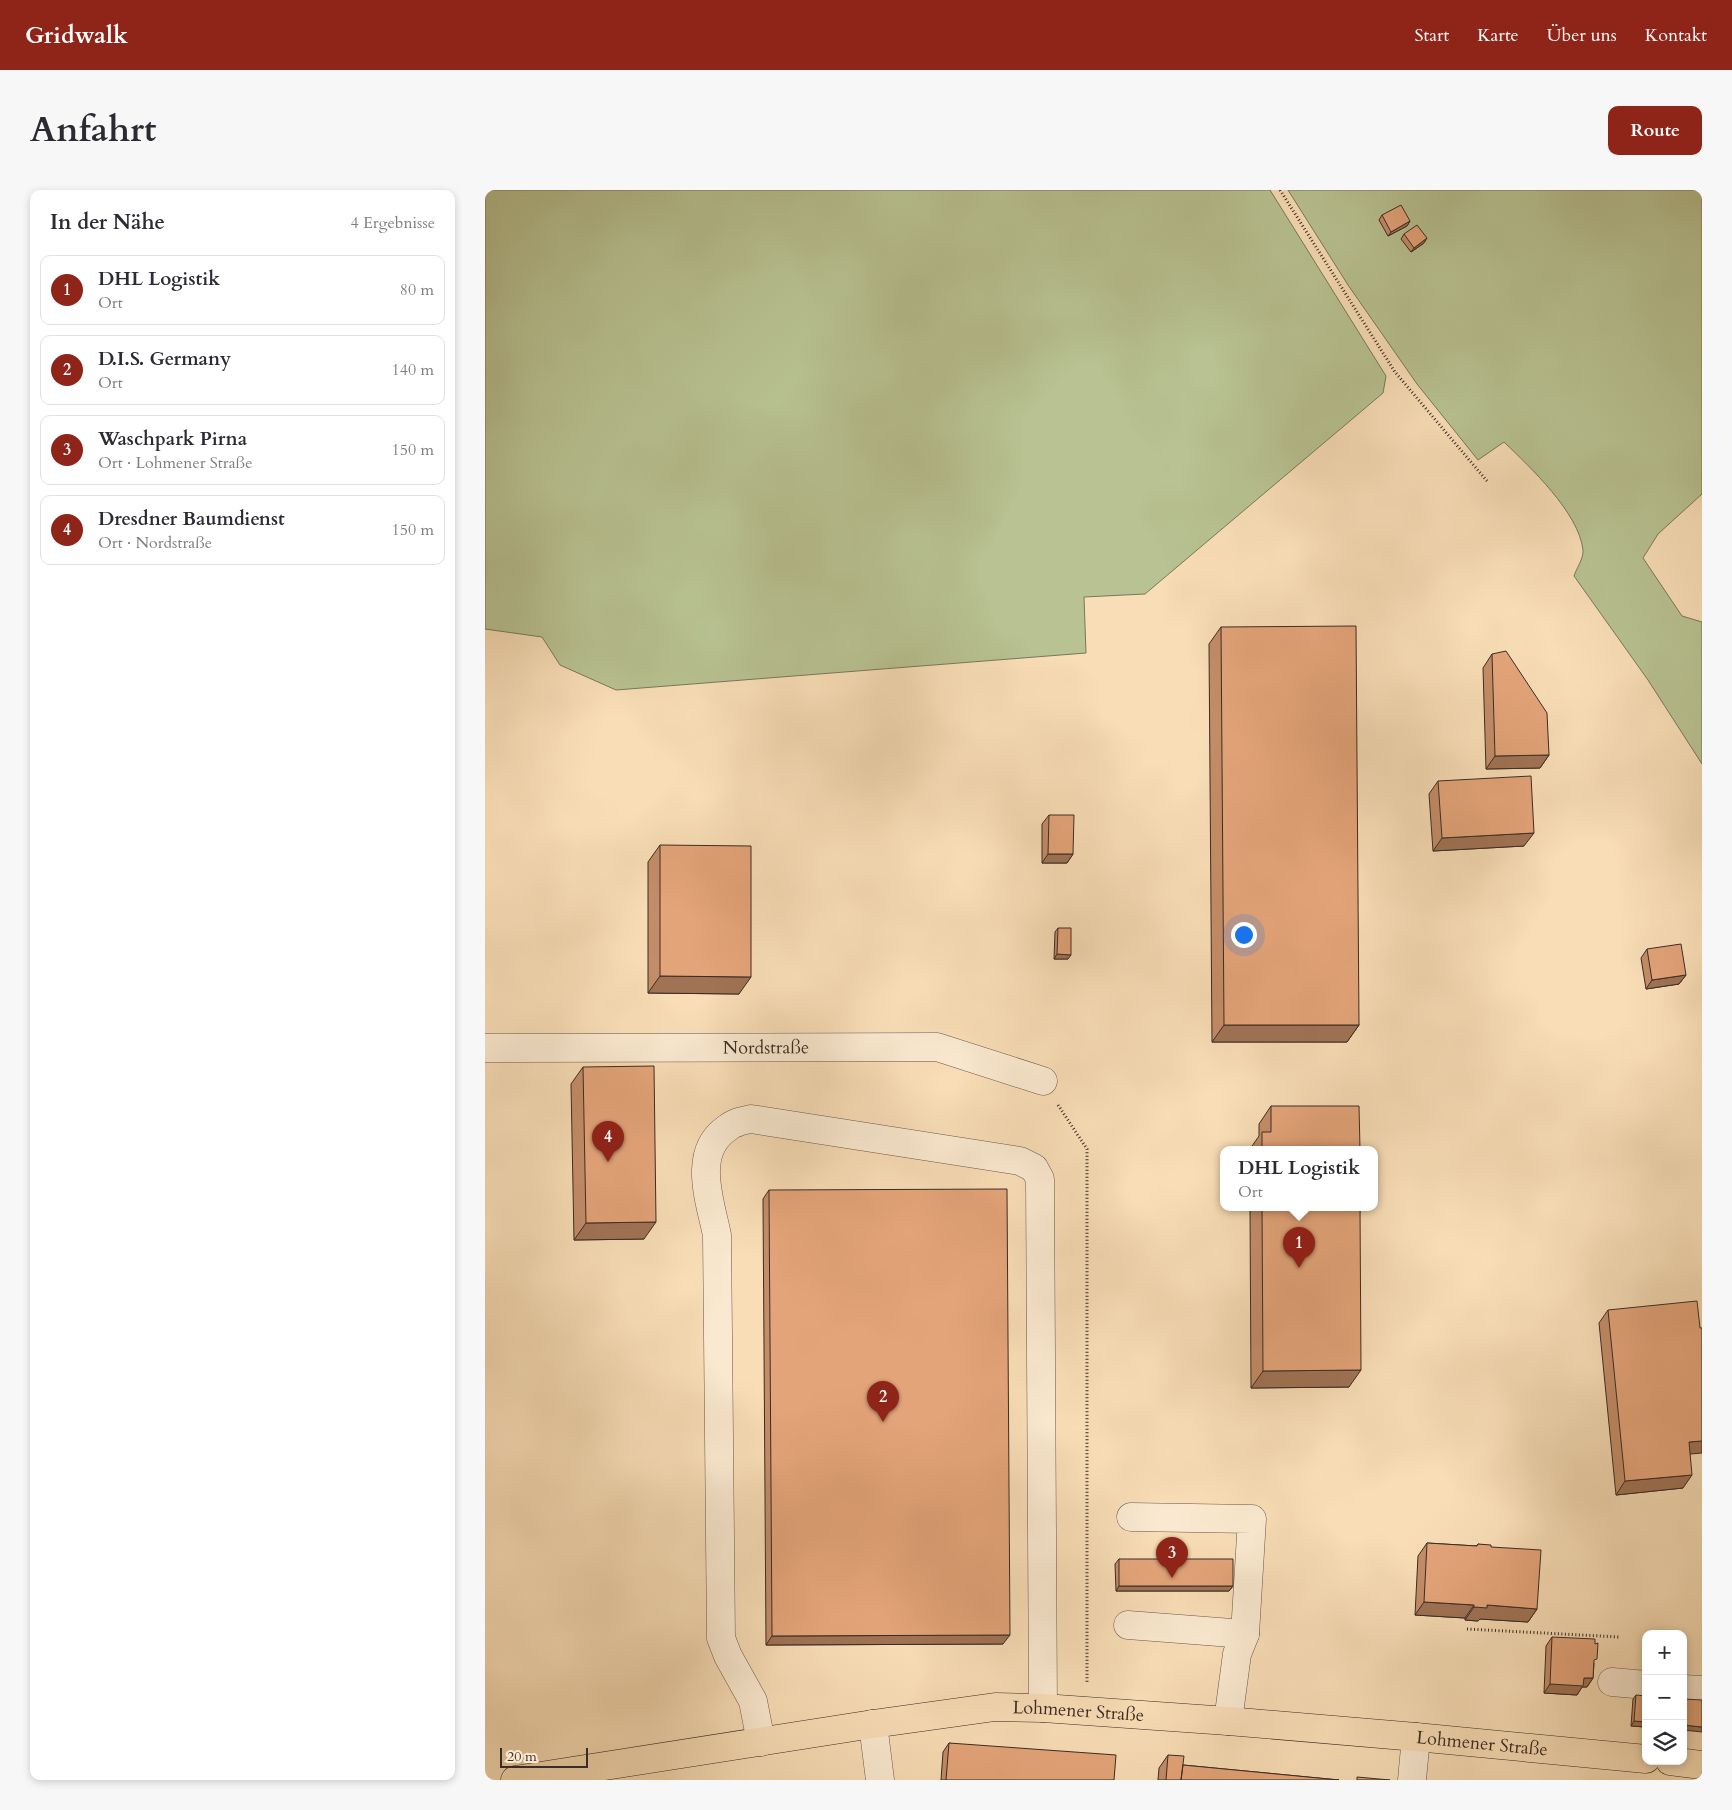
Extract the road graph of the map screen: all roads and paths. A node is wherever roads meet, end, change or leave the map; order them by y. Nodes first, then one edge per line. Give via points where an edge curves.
1 (1280, 190) edge
2 (1487, 481) dead end
3 (485, 1048) edge
4 (1043, 1081) joint
5 (1131, 1517) dead end
6 (1128, 1625) dead end
7 (1467, 1629) dead end
8 (1245, 1634) junction
9 (1619, 1637) dead end
10 (1613, 1682) dead end
11 (1642, 1685) edge
12 (1687, 1689) edge
13 (1702, 1690) edge
14 (1043, 1708) junction
15 (1087, 1711) junction
16 (1227, 1721) junction
17 (873, 1724) junction
18 (1416, 1737) junction
19 (761, 1742) junction
20 (1642, 1759) edge
21 (1687, 1763) edge
22 (1702, 1765) edge
23 (515, 1780) edge
24 (880, 1780) edge
25 (1412, 1780) edge

1 - 2 path via 1395,372
3 - 4 street, Nordstraße via 937,1047
4 - 15 path via 1087,1149
5 - 8 street via 1252,1519
6 - 8 street
7 - 9 path
8 - 16 street via 1237,1654
10 - 11 street
12 - 13 street
14 - 15 main road, Lohmener Straße
14 - 17 main road, Lohmener Straße via 995,1708
14 - 19 street via 1040,1179 1034,1168 1020,1161 751,1120 734,1123 710,1146 707,1183 717,1235 721,1638 753,1701
15 - 16 main road, Lohmener Straße
16 - 18 main road, Lohmener Straße
17 - 19 main road, Lohmener Straße
17 - 24 street
18 - 20 main road, Lohmener Straße
18 - 25 street
19 - 23 main road, Lohmener Straße
21 - 22 main road

